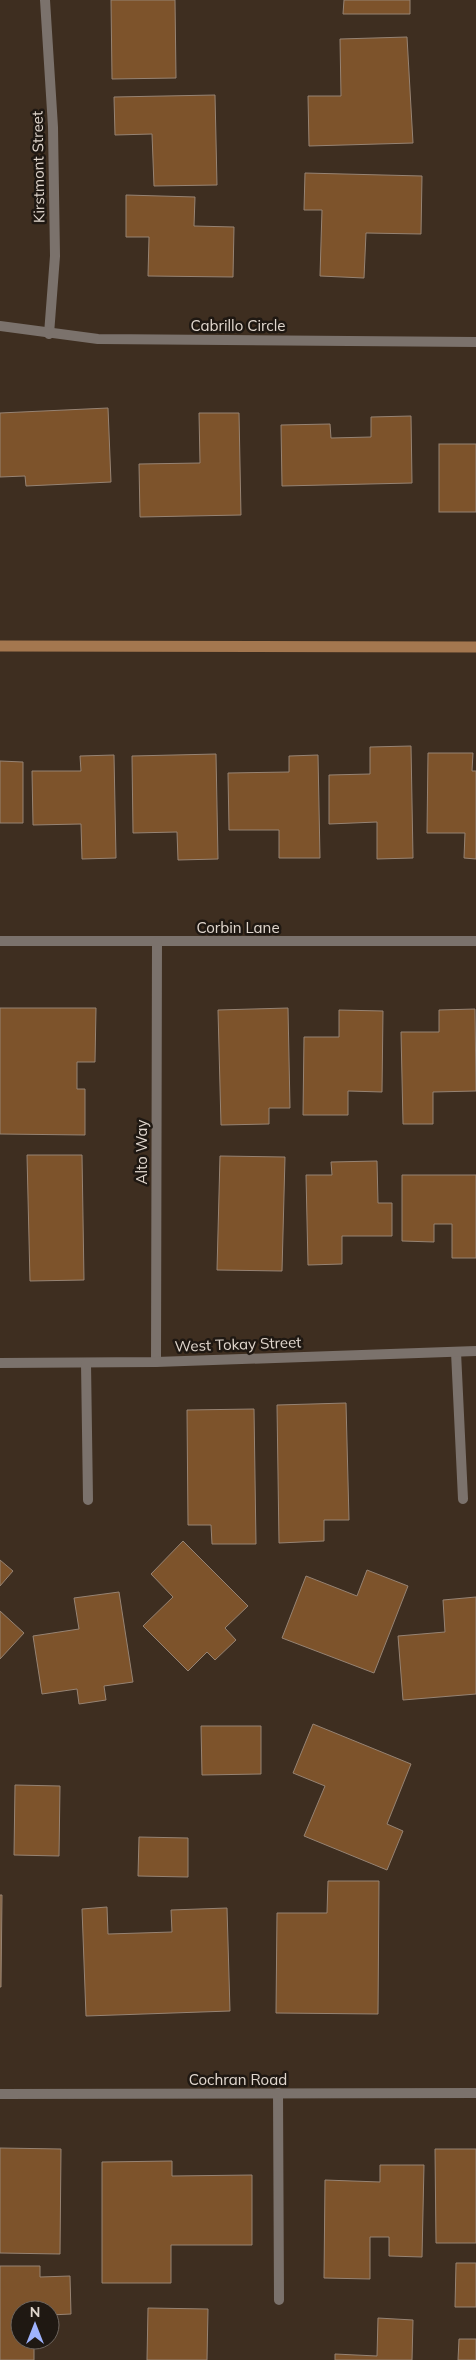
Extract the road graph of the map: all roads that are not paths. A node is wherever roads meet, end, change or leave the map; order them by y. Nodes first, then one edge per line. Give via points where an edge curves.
1 (45, 0) edge
2 (0, 326) edge
3 (49, 334) junction
4 (476, 342) edge
5 (0, 941) edge
6 (476, 941) edge
7 (157, 942) junction
8 (476, 1351) edge
9 (456, 1352) junction
10 (156, 1362) junction
11 (86, 1363) junction
12 (0, 1364) edge
13 (463, 1499) dead end
14 (88, 1500) dead end
15 (278, 2093) junction
16 (476, 2093) edge
17 (0, 2094) edge
18 (278, 2300) dead end

1 - 3 street, Kirstmont Street via 53,127 55,256
2 - 3 street, Cabrillo Circle
3 - 4 street, Cabrillo Circle via 136,340
5 - 7 street, Corbin Lane
6 - 7 street, Corbin Lane
7 - 10 street, Alto Way
8 - 9 street, West Tokay Street
9 - 10 street, West Tokay Street
9 - 13 street
10 - 11 street, West Tokay Street
11 - 12 street, West Tokay Street
11 - 14 street
15 - 16 street, Cochran Road
15 - 17 street, Cochran Road
15 - 18 street

